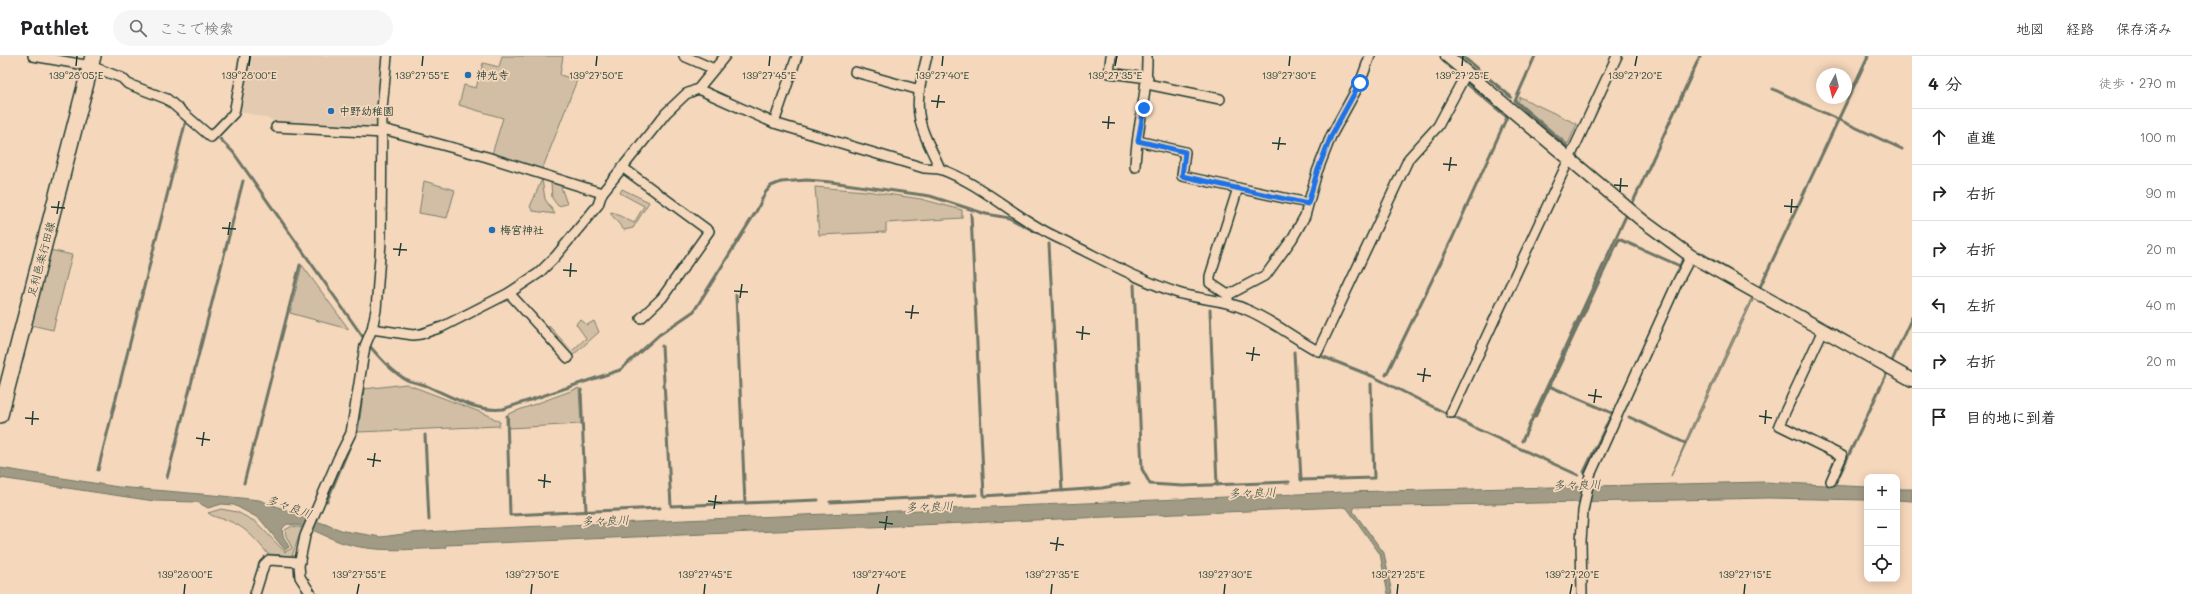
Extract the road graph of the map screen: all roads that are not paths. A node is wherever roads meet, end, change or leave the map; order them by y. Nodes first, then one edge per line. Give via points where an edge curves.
1 (32, 56) edge
2 (245, 56) edge
3 (387, 56) edge
4 (684, 56) edge
5 (725, 56) edge
6 (797, 56) edge
7 (927, 56) edge
8 (1111, 56) edge
9 (1147, 56) edge
10 (1370, 56) edge
11 (1617, 56) edge
12 (1449, 57) edge
13 (92, 61) edge
14 (714, 69) junction
15 (855, 72) dead end
16 (1467, 72) junction
17 (1147, 81) junction
18 (698, 89) junction
19 (920, 90) junction
20 (1220, 99) dead end
21 (774, 123) junction
22 (276, 127) dead end
23 (383, 131) junction
24 (1138, 141) junction
25 (1569, 159) junction
26 (622, 167) junction
27 (1135, 167) dead end
28 (940, 169) junction
29 (1238, 188) junction
30 (602, 193) junction
31 (1308, 204) junction
32 (1691, 256) junction
33 (509, 293) junction
34 (1228, 298) junction
35 (641, 318) dead end
36 (372, 329) junction
37 (1823, 330) junction
38 (568, 358) dead end
39 (1912, 380) edge
40 (1451, 413) dead end
41 (0, 415) edge
42 (1831, 481) dead end
43 (300, 562) junction
44 (255, 594) edge
45 (311, 594) edge
46 (1582, 594) edge

1 - 13 street
2 - 13 street via 234,113 211,137 167,99 128,84
3 - 23 street via 382,109
4 - 14 street
5 - 14 street
6 - 21 street
7 - 19 street
8 - 17 street via 1109,73
9 - 17 street
10 - 31 street via 1360,83 1331,136
11 - 25 street
12 - 16 street
13 - 41 main road, 足利邑楽行田線
14 - 18 street
15 - 19 street
16 - 25 street
16 - 34 street via 1438,126 1409,158 1318,351
17 - 20 street
17 - 24 street
18 - 21 street
18 - 26 street via 686,94 666,113
19 - 28 street via 920,121
21 - 28 street via 924,168
22 - 23 street
23 - 30 street via 487,157
23 - 36 street via 381,242 376,310
24 - 27 street
24 - 29 street via 1185,152 1182,176
25 - 32 street via 1643,221
25 - 40 street
26 - 30 street
26 - 35 street via 709,232 662,298
28 - 34 street via 973,184 1032,226 1129,272 1179,293
29 - 31 street
29 - 34 street via 1210,276 1210,283
30 - 33 street via 598,205 555,257 539,273
31 - 34 street via 1305,216 1292,239 1266,275
32 - 37 street
32 - 46 street via 1599,453 1588,484 1581,541
33 - 36 street via 442,327 421,334
33 - 38 street
36 - 43 street via 365,346 351,433 305,536
37 - 39 street
37 - 42 street via 1779,425 1842,456
43 - 44 street via 269,560 264,565
43 - 45 street via 300,577

